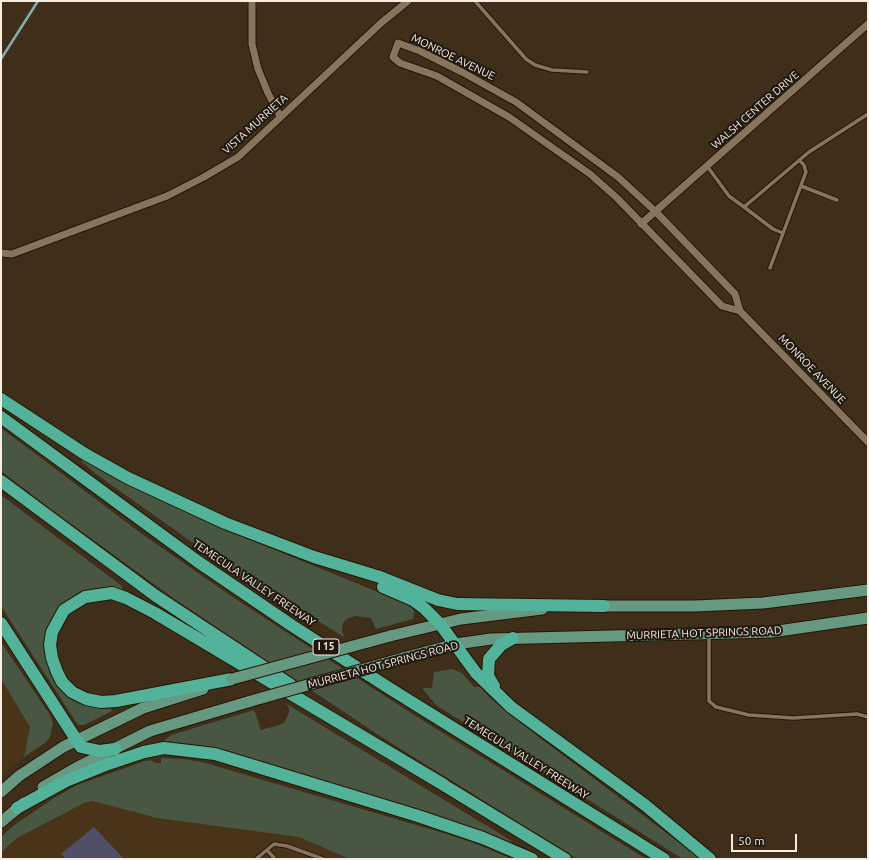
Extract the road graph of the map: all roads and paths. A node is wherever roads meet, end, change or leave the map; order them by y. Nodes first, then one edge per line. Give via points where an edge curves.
1 (252, 1) edge
2 (408, 1) edge
3 (474, 1) edge
4 (868, 24) edge
5 (587, 72) dead end
6 (868, 114) edge
7 (280, 116) junction
8 (799, 160) junction
9 (707, 166) junction
10 (801, 186) junction
11 (837, 200) dead end
12 (744, 207) junction
13 (656, 212) junction
14 (641, 224) junction
15 (783, 233) junction
16 (1, 253) edge
17 (770, 268) dead end
18 (740, 311) junction
19 (1, 399) edge
20 (1, 416) edge
21 (868, 442) edge
22 (1, 481) edge
23 (314, 557) junction
24 (868, 590) edge
25 (604, 606) junction
26 (868, 618) edge
27 (1, 623) edge
28 (440, 624) junction
29 (709, 634) junction
30 (513, 638) junction
31 (456, 644) junction
32 (232, 679) junction
33 (511, 707) junction
34 (868, 717) edge
35 (75, 740) junction
36 (115, 749) junction
37 (444, 785) junction
38 (1, 792) edge
39 (18, 808) junction
40 (1, 822) edge
41 (267, 850) junction
42 (256, 859) edge
43 (275, 859) edge
44 (323, 859) edge
45 (532, 859) edge
46 (565, 859) edge
47 (664, 859) edge
48 (710, 859) edge

1 - 7 street via 252,44 258,69
2 - 7 street, VISTA MURRIETA
3 - 5 lane via 526,59 535,65 552,70
4 - 9 street, WALSH CENTER DRIVE
6 - 8 lane
7 - 16 street, VISTA MURRIETA via 238,157 167,196 12,254
8 - 10 lane via 806,172
8 - 12 lane
9 - 12 lane via 729,196
9 - 13 street, WALSH CENTER DRIVE
10 - 11 lane
10 - 15 lane
12 - 15 lane via 773,229
13 - 14 street, WALSH CENTER DRIVE
13 - 14 street, MONROE AVENUE via 618,177 516,102 462,72 398,43 394,57 400,63 437,76 509,117 590,174
13 - 18 street, MONROE AVENUE via 735,294
14 - 18 street, MONROE AVENUE via 722,306
15 - 17 lane
18 - 21 street, MONROE AVENUE
19 - 23 highway via 85,454 128,478 225,523
20 - 47 highway, TEMECULA VALLEY FREEWAY / I 15 via 166,538 291,625
22 - 37 highway via 156,596
23 - 25 highway via 380,577 438,600 457,604
23 - 28 highway via 413,600
24 - 25 main road via 763,603
25 - 28 main road via 495,614
26 - 29 main road, MURRIETA HOT SPRINGS ROAD via 771,632
27 - 35 highway
28 - 31 highway
28 - 32 main road, bridge
29 - 30 main road, MURRIETA HOT SPRINGS ROAD
29 - 34 lane via 709,701 716,707 749,715 793,718 857,714
30 - 31 main road, MURRIETA HOT SPRINGS ROAD
30 - 33 highway via 494,652 489,659 488,668 488,676
31 - 33 highway via 476,674
31 - 36 main road, MURRIETA HOT SPRINGS ROAD, bridge via 150,732
32 - 35 main road via 143,708
32 - 37 highway via 101,702 72,692 62,682 52,658 52,632 64,610 85,597 112,593 126,598 156,613
33 - 48 highway via 644,805
35 - 36 highway via 81,747 90,750
35 - 38 main road via 43,758
36 - 39 main road, MURRIETA HOT SPRINGS ROAD via 46,786
37 - 46 highway
39 - 40 main road, MURRIETA HOT SPRINGS ROAD
39 - 45 highway via 66,781 108,764 164,748 215,754 418,816 483,838
41 - 42 lane
41 - 43 lane
41 - 44 lane via 274,844 287,846

